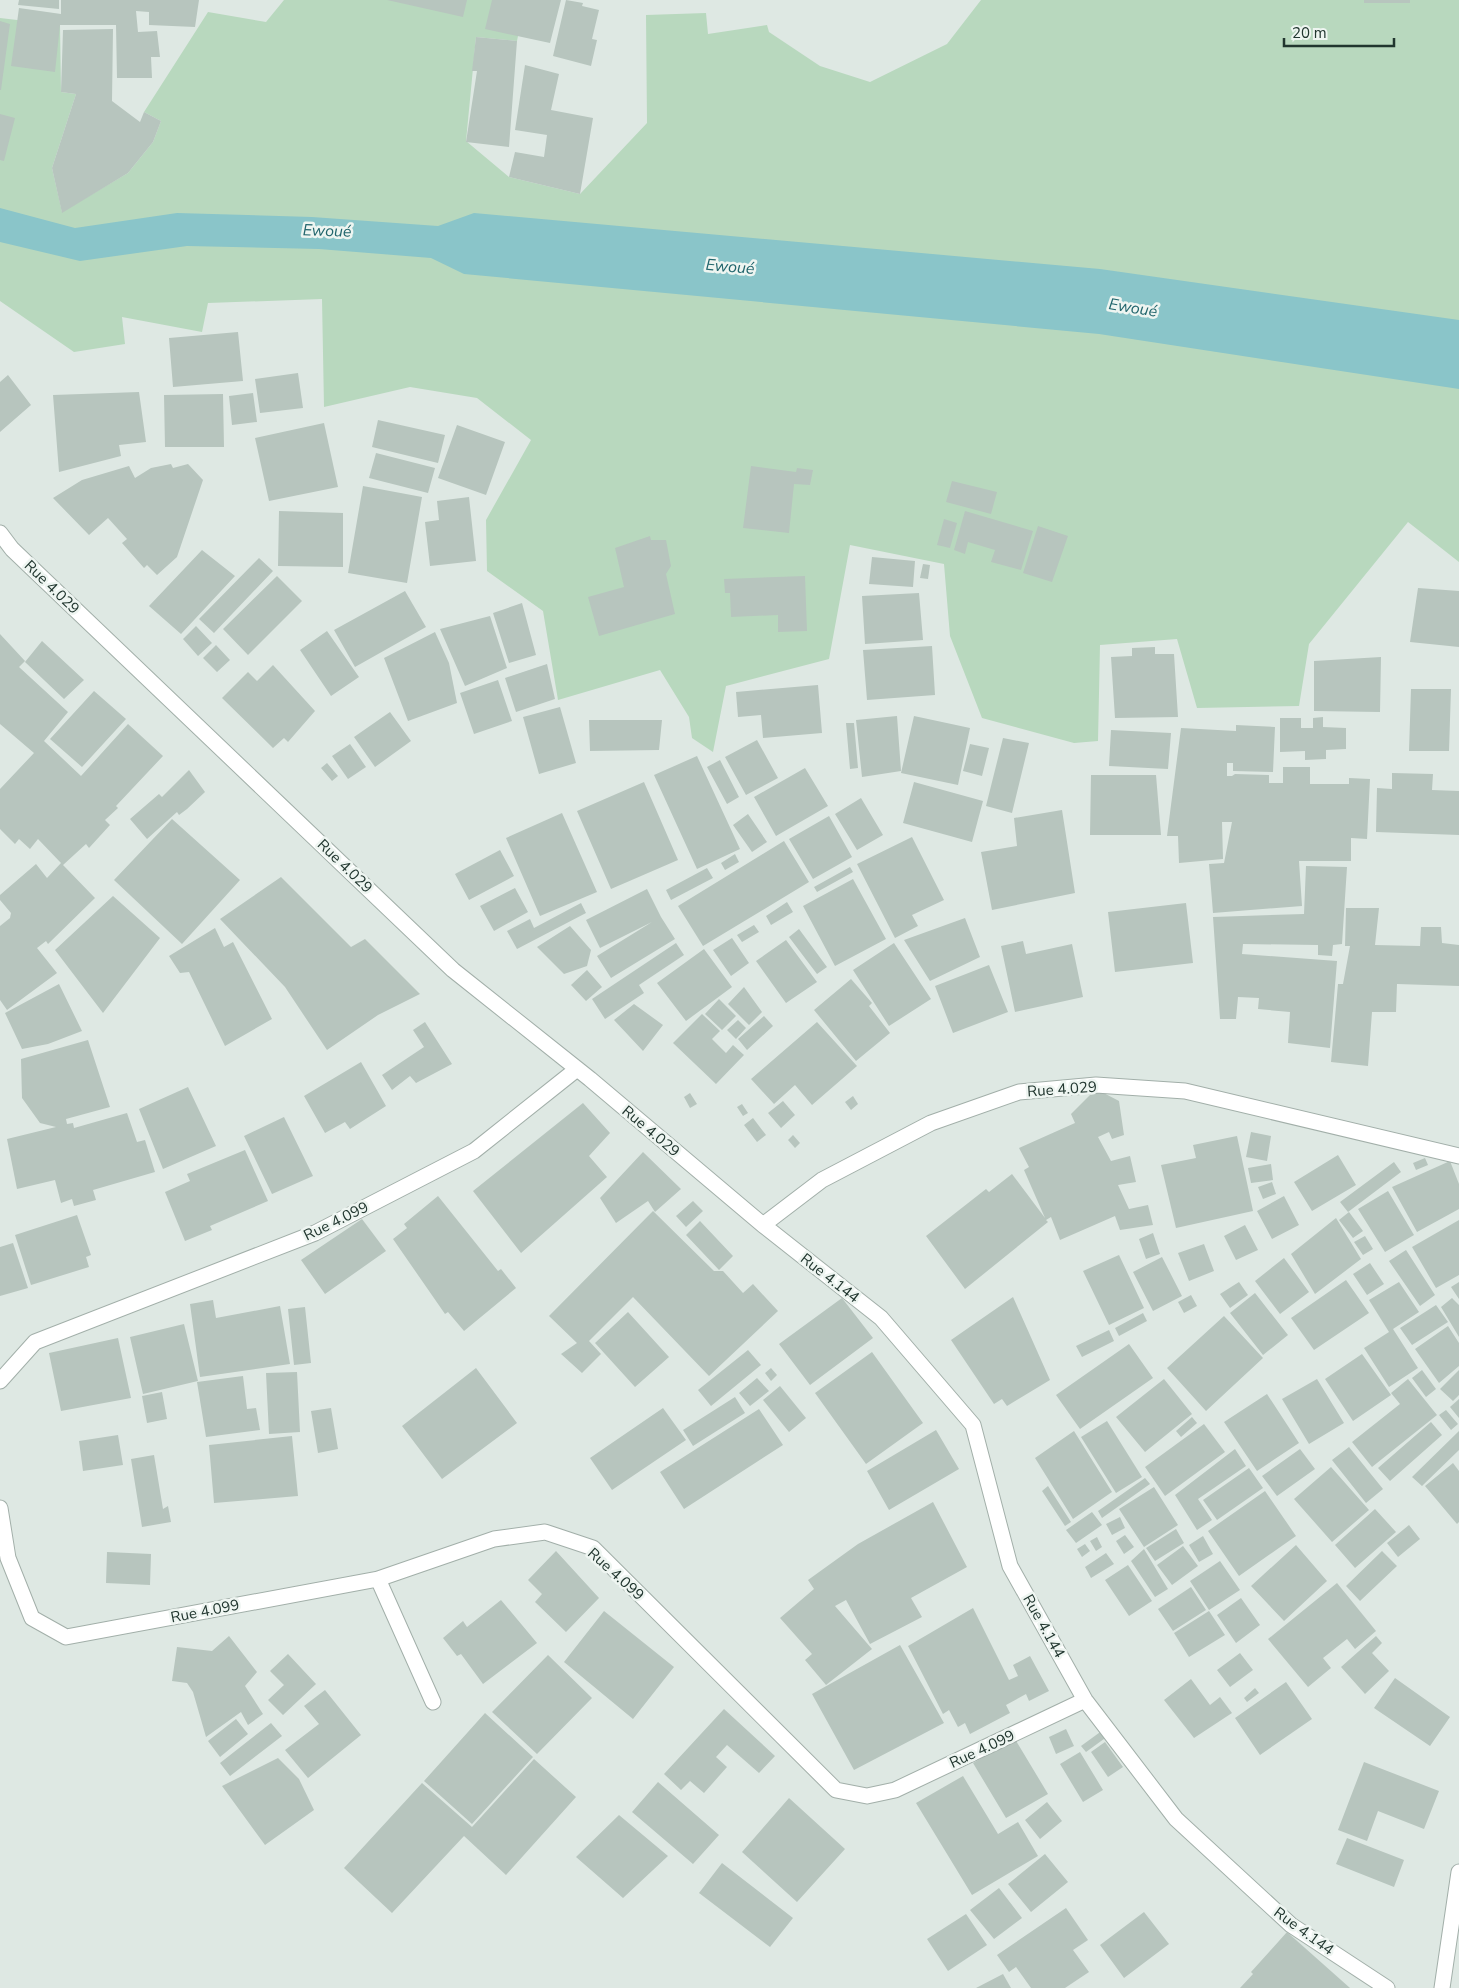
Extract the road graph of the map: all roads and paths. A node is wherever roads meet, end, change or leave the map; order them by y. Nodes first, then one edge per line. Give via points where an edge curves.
1 (0, 533) edge
2 (577, 1069) junction
3 (1459, 1156) edge
4 (763, 1225) junction
5 (0, 1381) edge
6 (0, 1508) edge
7 (378, 1578) junction
8 (1086, 1700) junction
9 (433, 1702) dead end
10 (1459, 1872) edge
11 (1387, 1988) edge
12 (1442, 1988) edge

1 - 2 street, Rue 4.029 via 12,549 453,970
2 - 4 street, Rue 4.029
2 - 5 street, Rue 4.099 via 474,1151 315,1233 35,1342
3 - 4 street, Rue 4.029 via 1184,1091 1096,1086 1019,1092 931,1123 822,1180
4 - 8 street, Rue 4.144 via 881,1318 973,1425 1010,1566
6 - 7 street, Rue 4.099 via 8,1558 32,1618 66,1637
7 - 8 street, Rue 4.099 via 494,1540 545,1532 593,1548 836,1790 867,1796 895,1790
7 - 9 street
8 - 11 street, Rue 4.144 via 1176,1819 1291,1925
10 - 12 street

